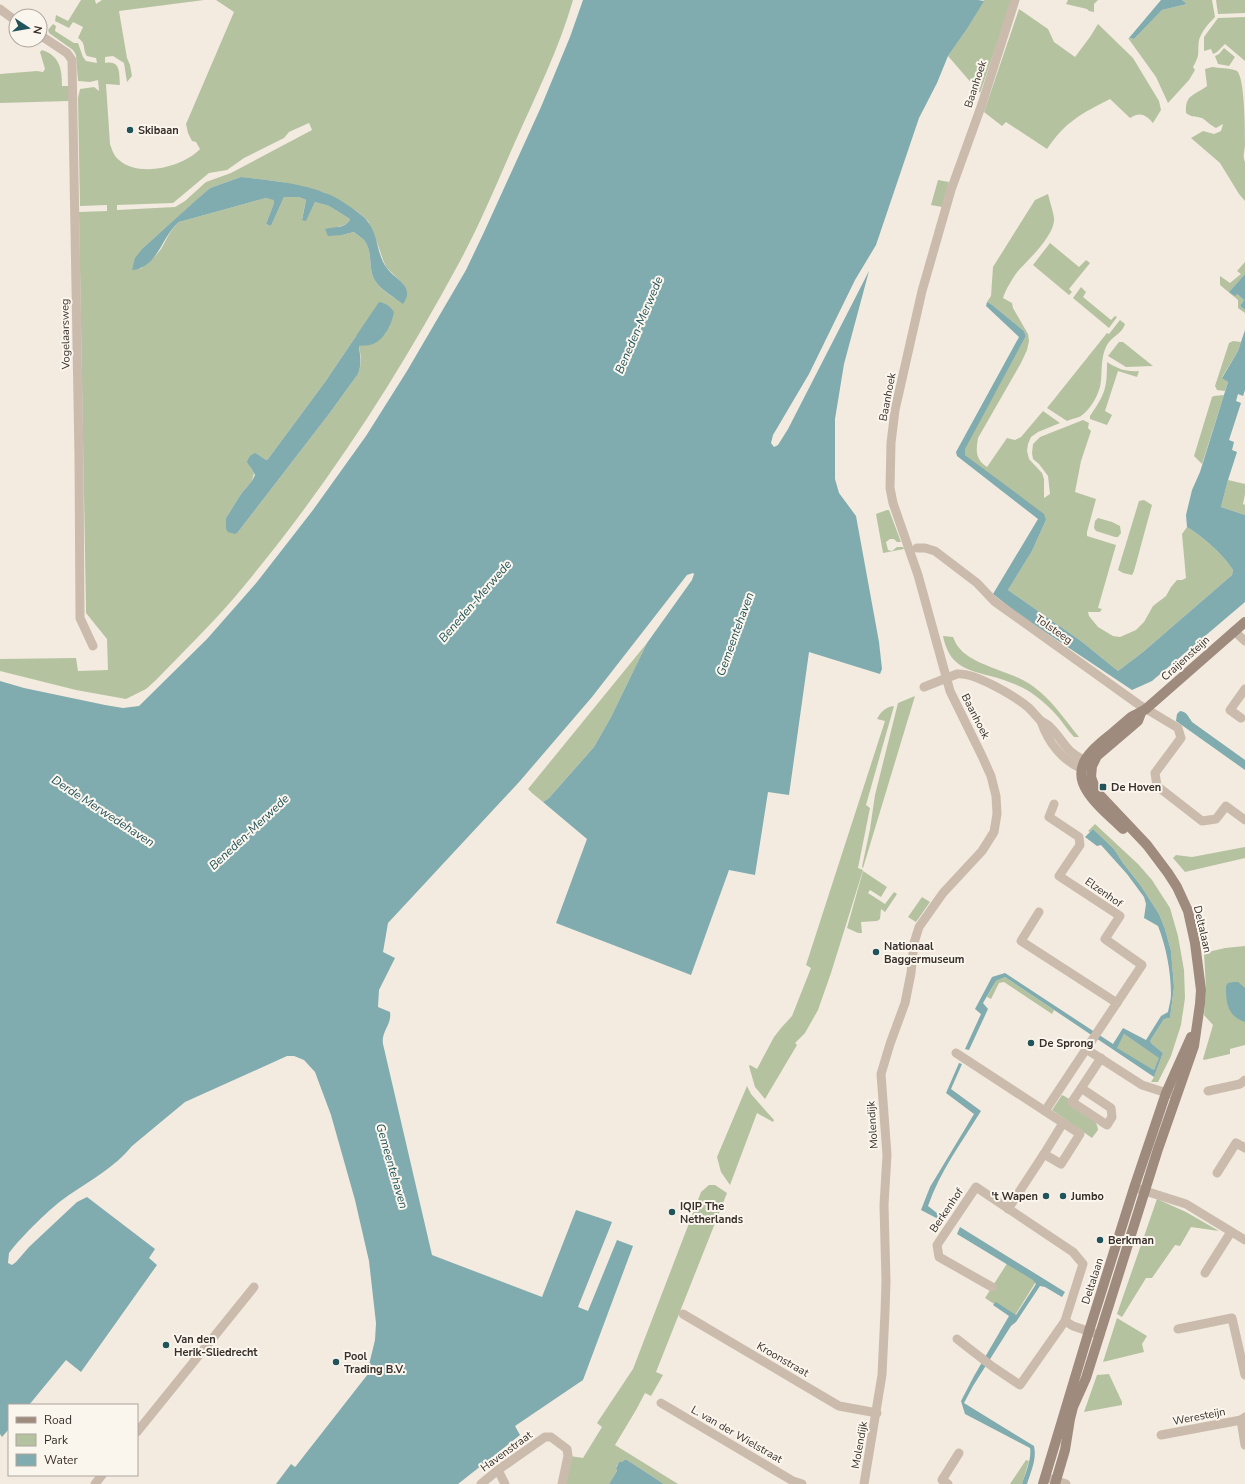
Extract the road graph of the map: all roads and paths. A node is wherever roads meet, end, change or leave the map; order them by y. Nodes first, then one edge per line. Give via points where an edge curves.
1 (1015, 0) edge
2 (0, 9) edge
3 (8, 15) edge
4 (48, 40) edge
5 (917, 548) dead end
6 (1245, 622) edge
7 (1234, 631) junction
8 (1245, 641) edge
9 (93, 646) dead end
10 (947, 679) junction
11 (924, 687) dead end
12 (1245, 689) edge
13 (1144, 710) junction
14 (1241, 718) dead end
15 (1086, 765) junction
16 (996, 796) joint
17 (1054, 804) dead end
18 (1245, 820) edge
19 (1039, 912) dead end
20 (1117, 1003) junction
21 (1198, 1021) junction
22 (1086, 1049) junction
23 (956, 1053) dead end
24 (1101, 1058) junction
25 (1245, 1080) edge
26 (1081, 1088) junction
27 (1208, 1091) dead end
28 (1166, 1093) junction
29 (1178, 1096) junction
30 (1045, 1111) junction
31 (1063, 1123) junction
32 (1245, 1148) edge
33 (1044, 1154) junction
34 (1217, 1173) dead end
35 (1134, 1188) junction
36 (1145, 1191) junction
37 (1008, 1209) junction
38 (1231, 1232) junction
39 (1245, 1240) edge
40 (1205, 1273) dead end
41 (254, 1286) dead end
42 (992, 1287) dead end
43 (683, 1314) dead end
44 (1065, 1321) junction
45 (1178, 1329) dead end
46 (1089, 1331) junction
47 (1100, 1335) junction
48 (957, 1339) dead end
49 (1245, 1375) edge
50 (661, 1403) dead end
51 (877, 1413) junction
52 (1243, 1419) edge
53 (138, 1431) edge
54 (1161, 1435) dead end
55 (1245, 1445) edge
56 (959, 1453) dead end
57 (498, 1470) junction
58 (101, 1476) edge
59 (1044, 1481) edge
60 (1056, 1482) edge
61 (95, 1484) edge
62 (481, 1484) edge
63 (505, 1484) edge
64 (562, 1484) edge
65 (802, 1484) edge
66 (864, 1484) edge
67 (948, 1484) edge
68 (1066, 1484) edge

1 - 10 street, Baanhoek via 951,190 924,284 895,410 891,443 890,481 893,503 918,575
2 - 3 street
4 - 9 street, Vogelaarsweg via 67,53 72,60 80,618
5 - 13 street, Tolsteeg via 935,551 978,583 994,601
6 - 7 street, Craijensteijn
7 - 8 street
7 - 13 street, Craijensteijn
10 - 11 street
10 - 15 street via 962,674 983,680 1012,696 1049,726
10 - 16 street, Baanhoek via 950,691 991,776
12 - 14 street via 1230,710
13 - 15 street, Craijensteijn via 1138,721
13 - 18 street, Tolsteeg via 1180,730 1181,738 1155,773 1157,786 1202,821 1216,819 1226,806
15 - 21 street, Deltalaan via 1096,790 1147,844 1168,873 1188,911 1200,978
16 - 51 street, Molendijk via 994,832 982,851 943,893 919,927 914,943 905,1003 881,1074 886,1149 886,1282 882,1375
17 - 20 street, Elzenhof via 1049,817 1079,837 1080,845 1059,876 1120,916 1105,939 1142,964
19 - 20 street via 1021,941
20 - 22 street, Elzenhof
21 - 28 street, Deltalaan
21 - 29 street, Deltalaan via 1194,1046
22 - 24 street
22 - 30 street, Elzenhof
23 - 30 street
24 - 26 street
24 - 28 street via 1142,1085
25 - 27 street via 1240,1084
26 - 26 street via 1072,1102 1107,1125 1112,1117 1111,1108
28 - 29 street
28 - 35 street, Deltalaan
29 - 36 street, Deltalaan
30 - 31 street
31 - 33 street
31 - 33 street via 1080,1134 1061,1164
32 - 34 street via 1236,1143
33 - 37 street
35 - 36 street
35 - 46 street, Deltalaan
36 - 38 street via 1186,1204
36 - 47 street, Deltalaan
37 - 42 street, Berkenhof via 976,1187 937,1245 939,1257
37 - 44 street via 1073,1252 1083,1264
38 - 39 street
38 - 40 street
41 - 53 street
43 - 51 street, Kroonstraat via 839,1406
44 - 46 street
44 - 48 street via 1020,1385
45 - 49 street via 1232,1318
46 - 47 street
46 - 59 street, Deltalaan
47 - 60 street, Deltalaan via 1070,1419
50 - 65 street, L. van der Wielstraat
51 - 66 street, Molendijk
52 - 54 street, Weresteijn
52 - 55 street, Weresteijn
56 - 67 street via 942,1480
57 - 62 street, Havenstraat
57 - 63 street
57 - 64 street, Havenstraat via 545,1437 551,1438 567,1449
58 - 61 street
59 - 60 street
60 - 68 street

